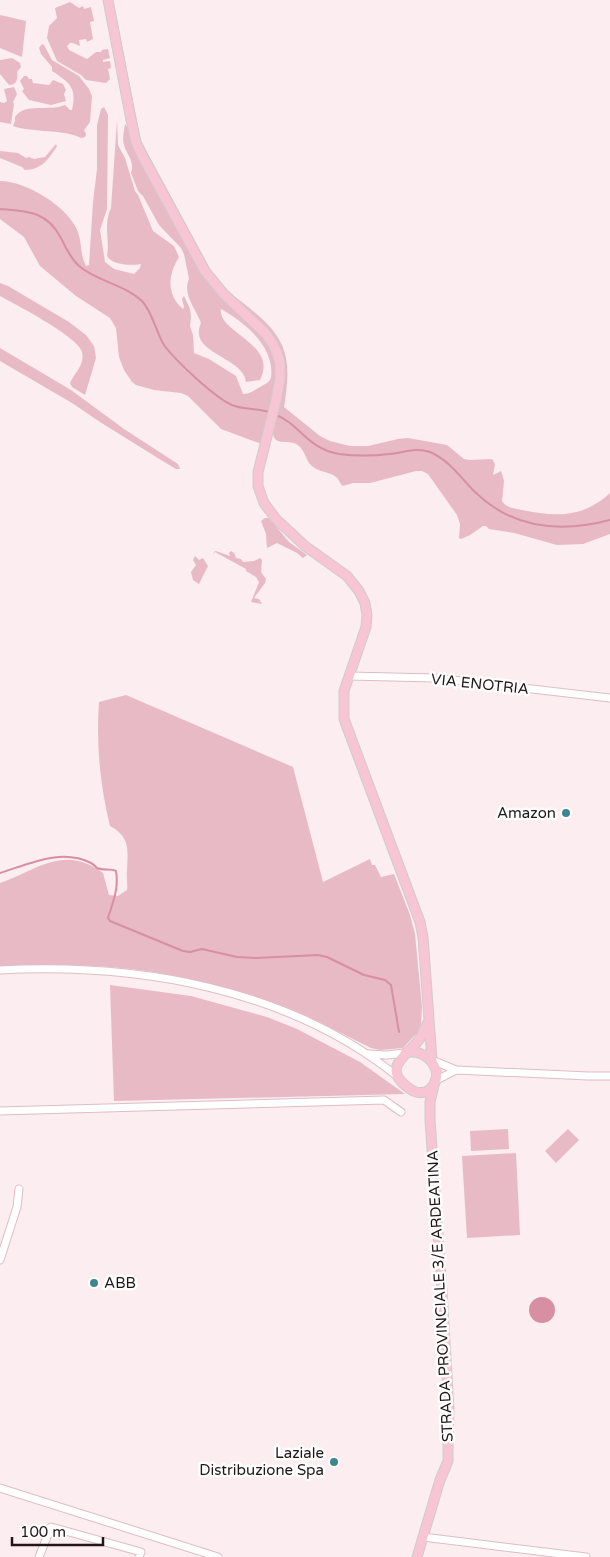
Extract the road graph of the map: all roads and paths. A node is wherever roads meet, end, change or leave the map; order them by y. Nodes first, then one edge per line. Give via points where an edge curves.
1 (108, 0) edge
2 (349, 676) junction
3 (610, 698) edge
4 (0, 970) edge
5 (428, 1019) junction
6 (405, 1053) junction
7 (368, 1054) junction
8 (432, 1060) junction
9 (456, 1070) junction
10 (397, 1076) junction
11 (610, 1076) edge
12 (435, 1081) junction
13 (414, 1092) junction
14 (0, 1111) edge
15 (401, 1112) dead end
16 (430, 1120) junction
17 (19, 1189) dead end
18 (0, 1260) edge
19 (0, 1488) edge
20 (423, 1538) junction
21 (38, 1557) edge
22 (139, 1557) edge
23 (218, 1557) edge
24 (417, 1557) edge
25 (586, 1557) edge

1 - 2 main road via 130,120 139,150 205,271 223,294 263,330 274,346 281,371 276,405 257,477 259,490 276,518 360,591 365,603 366,627
2 - 3 street, VIA ENOTRIA via 435,678
2 - 5 main road via 343,696 344,722 420,922
4 - 7 street via 69,969 153,975 246,998 290,1014
5 - 6 main road via 420,1038
5 - 8 main road
6 - 7 street
6 - 8 main road via 418,1052
6 - 10 main road via 398,1061
7 - 10 street
8 - 9 street
8 - 12 main road via 436,1070
9 - 11 street
9 - 12 street
10 - 13 main road
12 - 13 main road via 426,1091
12 - 16 main road
13 - 16 main road via 424,1104
14 - 15 street via 384,1100
16 - 20 main road, STRADA PROVINCIALE 3/E ARDEATINA via 449,1410 448,1460
17 - 18 street via 17,1207
19 - 23 street
20 - 24 main road, STRADA PROVINCIALE 3/E ARDEATINA
20 - 25 street
21 - 22 street via 51,1527 141,1552

